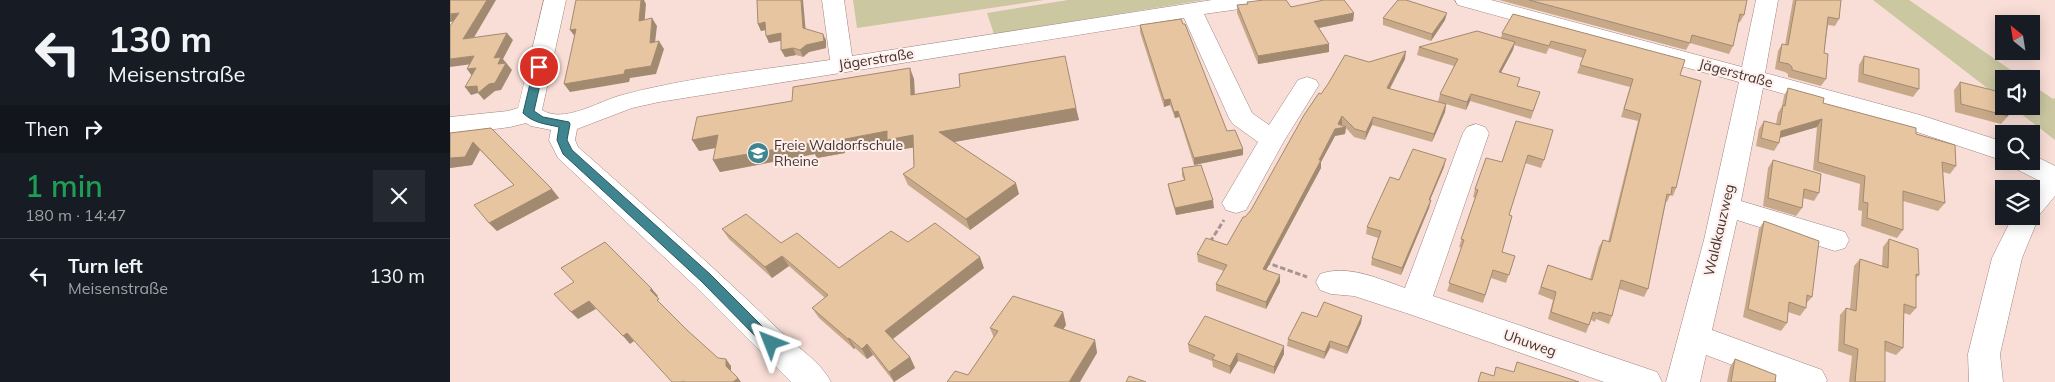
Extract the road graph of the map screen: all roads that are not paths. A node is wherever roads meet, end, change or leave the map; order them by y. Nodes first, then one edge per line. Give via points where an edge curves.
1 (555, 0) edge
2 (834, 0) edge
3 (1254, 0) edge
4 (1466, 0) edge
5 (1767, 0) edge
6 (1191, 10) junction
7 (842, 64) junction
8 (1753, 78) junction
9 (1307, 85) dead end
10 (529, 113) junction
11 (565, 124) junction
12 (450, 126) edge
13 (1476, 133) dead end
14 (1272, 140) junction
15 (1995, 149) edge
16 (2040, 170) edge
17 (2055, 177) edge
18 (2040, 196) edge
19 (1236, 203) road end
20 (1724, 206) junction
21 (2023, 225) edge
22 (1835, 240) dead end
23 (1331, 282) road end
24 (1414, 303) junction
25 (1695, 337) junction
26 (1810, 380) dead end
27 (814, 382) edge
28 (1645, 382) edge
29 (1683, 382) edge
30 (1986, 382) edge

1 - 10 street
2 - 7 street
3 - 6 street, Jägerstraße
4 - 8 street, Jägerstraße
5 - 8 street, Waldkauzweg
6 - 7 street, Jägerstraße
6 - 14 street via 1242,118
7 - 11 street, Jägerstraße via 659,94 625,102
8 - 15 street, Jägerstraße via 1888,112
8 - 20 street, Waldkauzweg
9 - 14 street
10 - 11 street via 540,120
10 - 12 street
11 - 27 street via 562,140 567,152 705,277
13 - 24 street
14 - 19 street
16 - 17 street
17 - 18 street
20 - 22 street
20 - 25 street, Waldkauzweg
21 - 30 street via 2007,258 1984,354
23 - 24 street, Uhuweg via 1354,284
24 - 28 street, Uhuweg
25 - 26 street
25 - 29 street, Waldkauzweg

